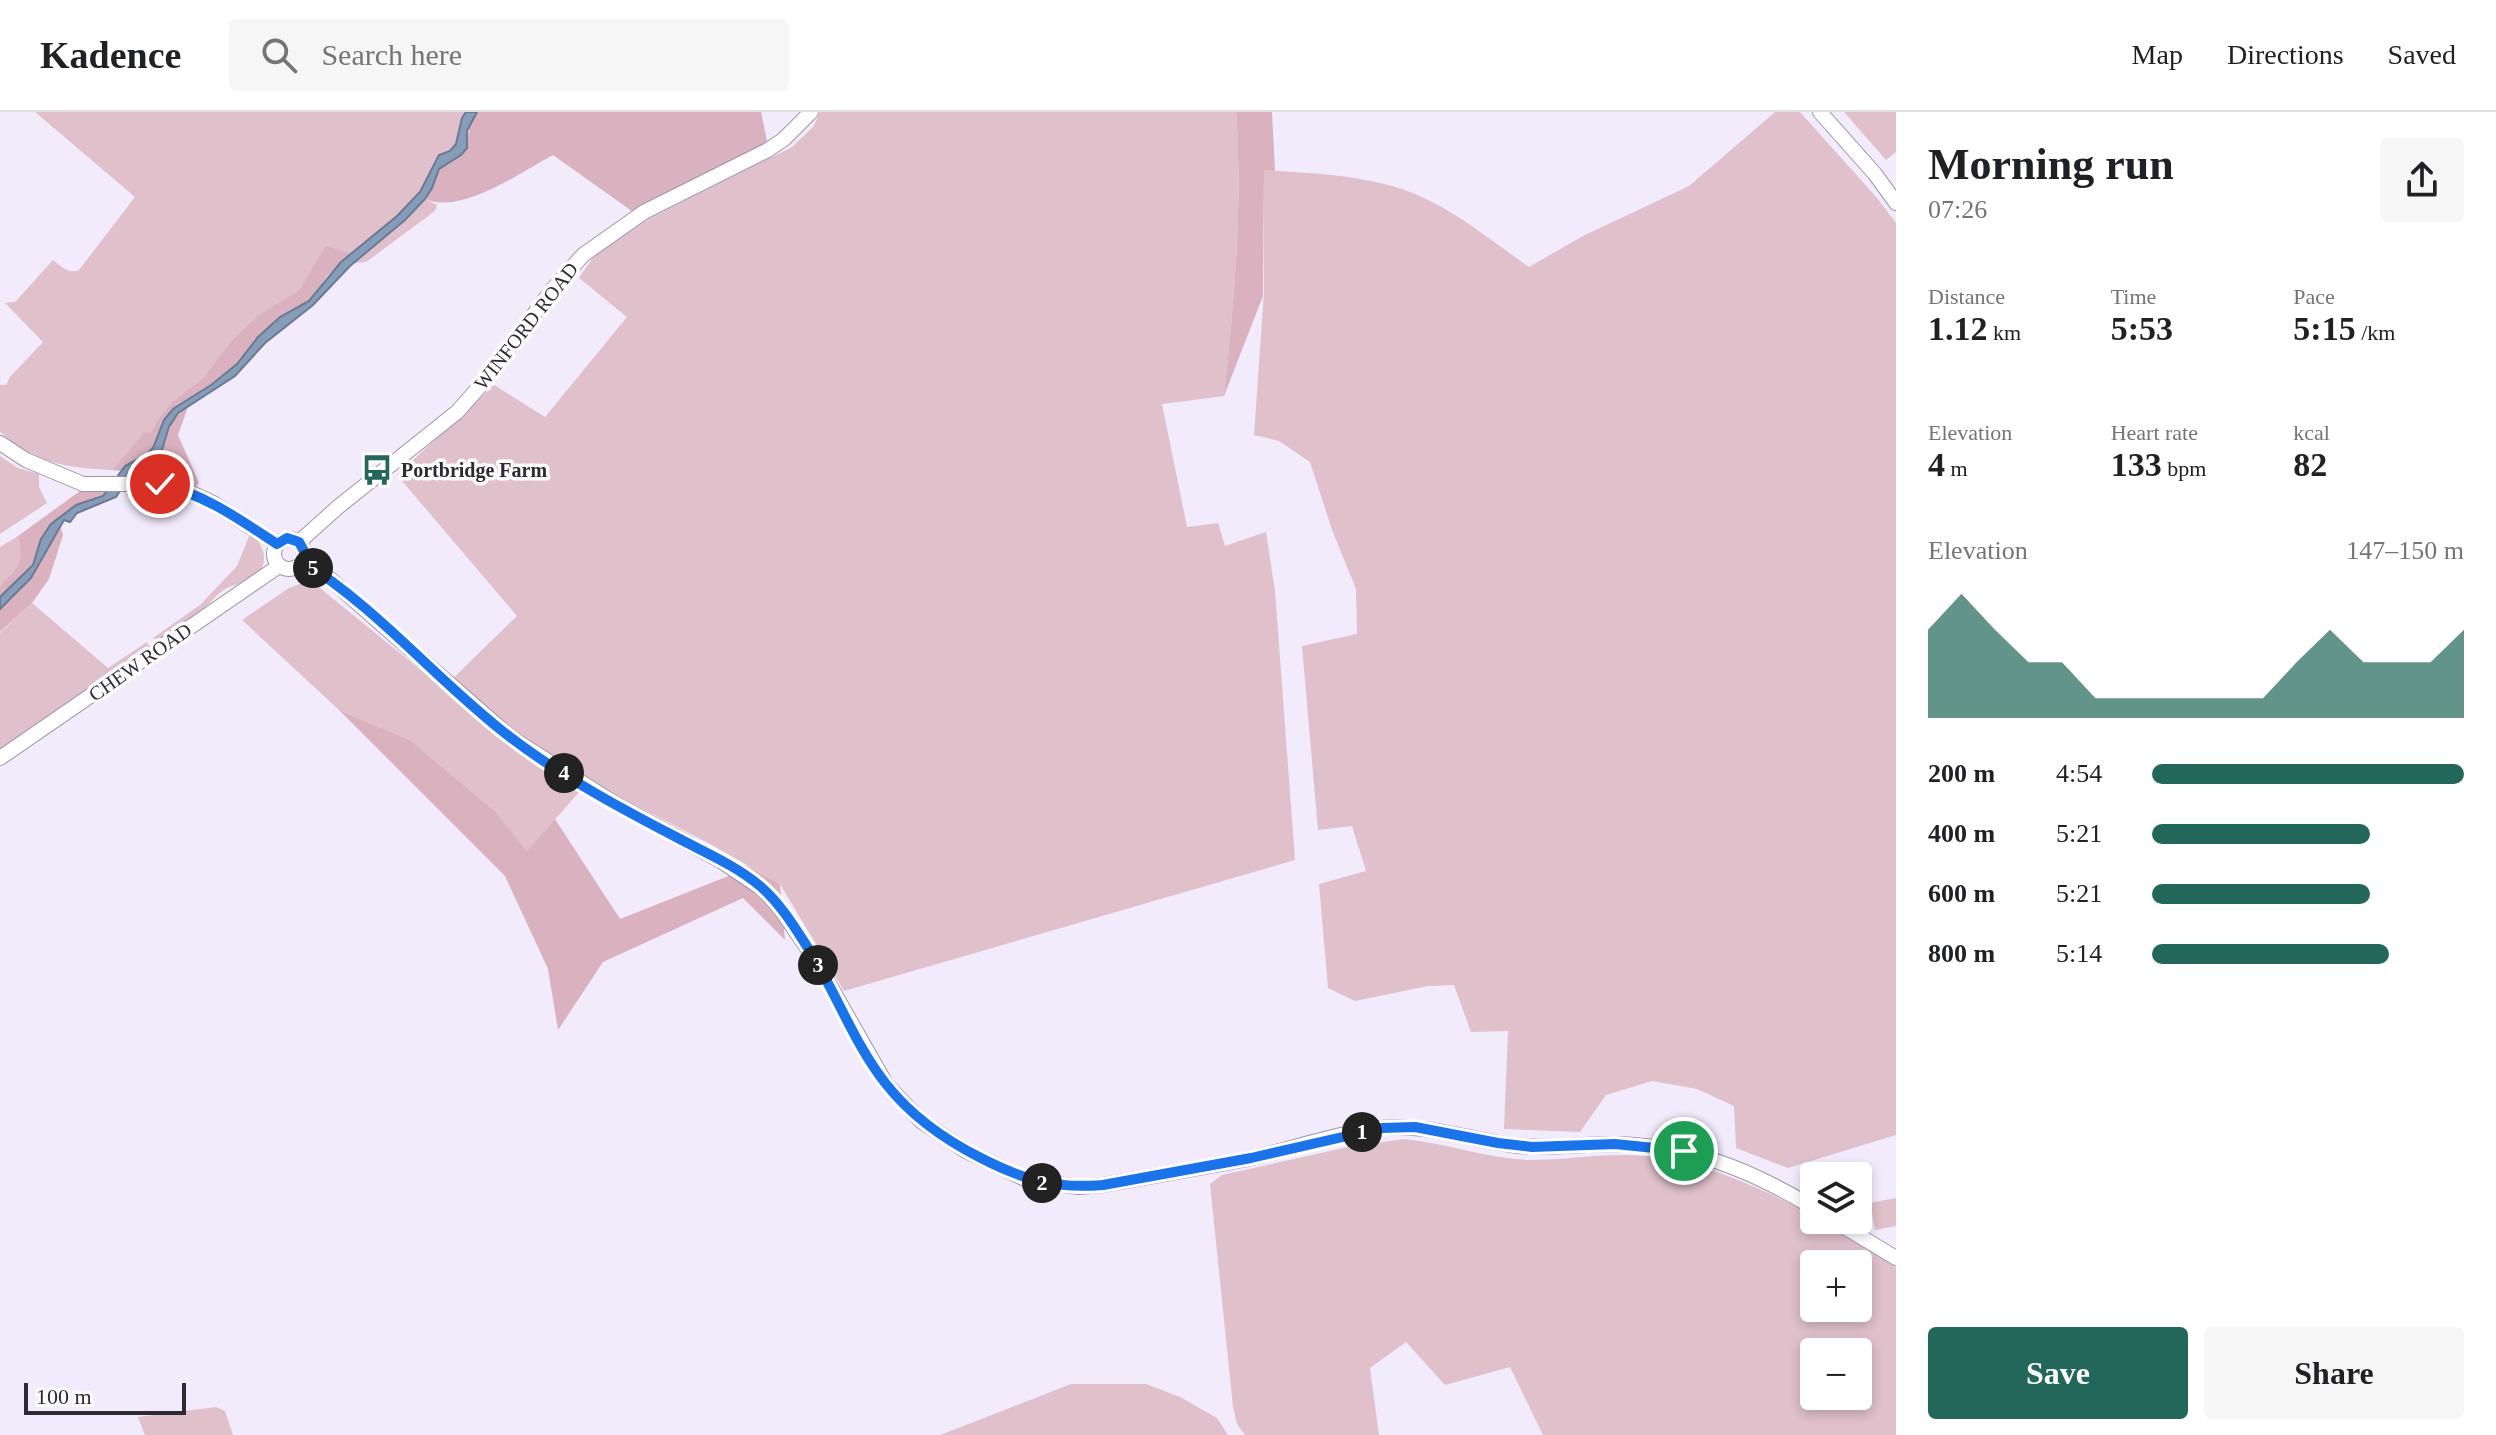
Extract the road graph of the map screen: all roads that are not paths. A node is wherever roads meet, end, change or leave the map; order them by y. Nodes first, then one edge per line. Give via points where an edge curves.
1 (811, 112) edge
2 (1820, 112) edge
3 (1896, 203) edge
4 (0, 443) edge
5 (299, 542) junction
6 (277, 544) junction
7 (302, 561) junction
8 (279, 566) junction
9 (0, 758) edge
10 (1800, 1200) edge
11 (1856, 1234) edge
12 (1896, 1258) edge

1 - 5 street, WINFORD ROAD via 768,150 644,212 583,255 457,412
2 - 3 street
4 - 6 street via 83,484 160,484 185,490
5 - 6 street via 287,538
5 - 7 street via 305,553
6 - 8 street via 274,557
7 - 8 street via 292,569
7 - 10 street via 349,595 510,737 763,889 816,961 886,1084 921,1121 964,1150 1027,1180 1103,1185 1382,1128 1415,1127 1532,1147 1615,1144 1684,1151 1728,1164
8 - 9 street, CHEW ROAD
11 - 12 street

